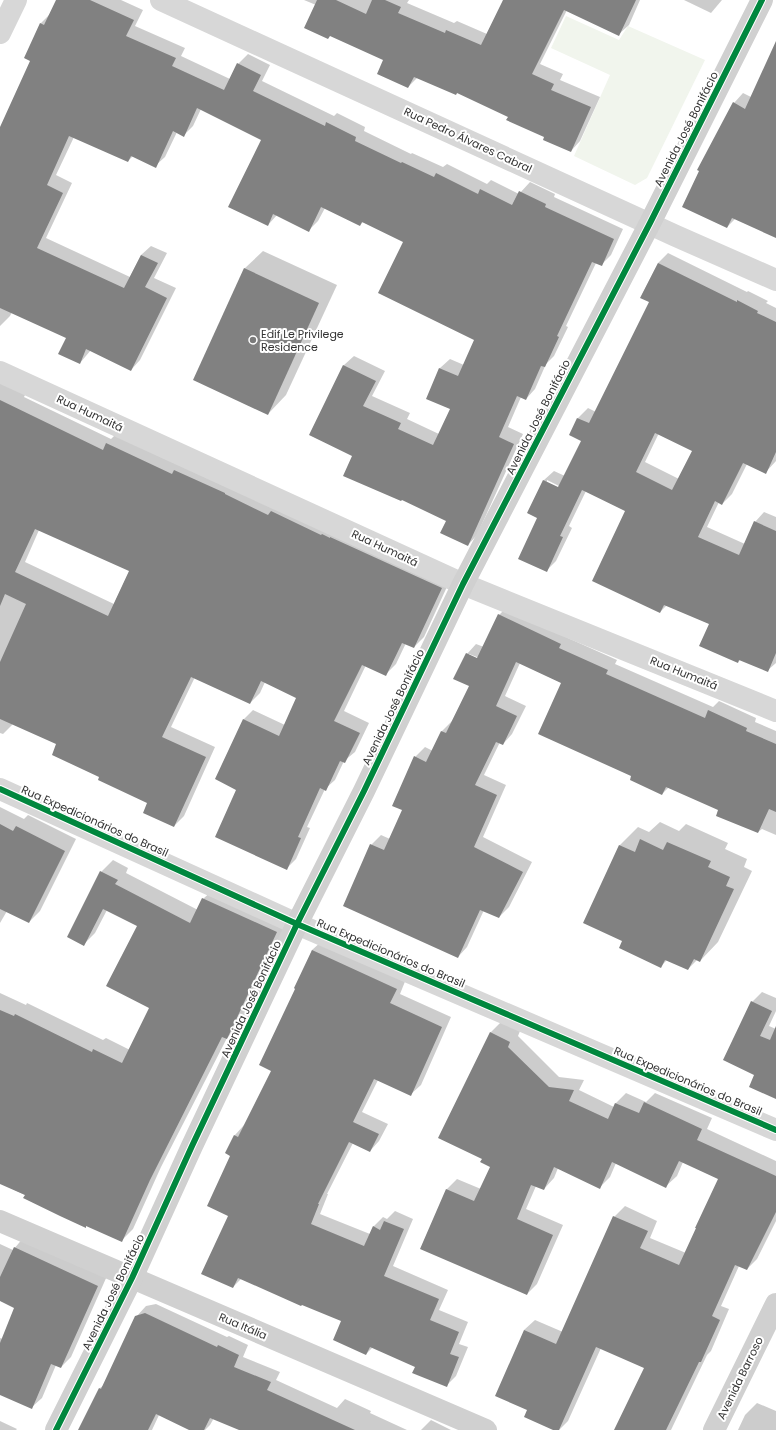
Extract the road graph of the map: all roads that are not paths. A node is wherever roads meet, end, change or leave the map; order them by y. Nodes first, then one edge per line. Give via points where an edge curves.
1 (16, 0) edge
2 (161, 0) edge
3 (762, 0) edge
4 (0, 33) edge
5 (650, 223) junction
6 (776, 280) edge
7 (0, 372) edge
8 (463, 584) junction
9 (776, 711) edge
10 (0, 790) edge
11 (298, 924) junction
12 (776, 1130) edge
13 (0, 1221) edge
14 (132, 1278) junction
15 (776, 1304) edge
16 (56, 1430) edge
17 (486, 1430) edge
18 (714, 1430) edge

1 - 4 street
2 - 5 street, Rua Pedro Álvares Cabral
3 - 5 street, Avenida José Bonifácio
5 - 6 street, Rua Pedro Álvares Cabral
5 - 8 street, Avenida José Bonifácio
7 - 8 street, Rua Humaitá
8 - 9 street, Rua Humaitá
8 - 11 street, Avenida José Bonifácio
10 - 11 street, Rua Expedicionários do Brasil
11 - 12 street, Rua Expedicionários do Brasil
11 - 14 street, Avenida José Bonifácio
13 - 14 street, Rua Itália
14 - 16 street, Avenida José Bonifácio
14 - 17 street, Rua Itália
15 - 18 street, Avenida Barroso

